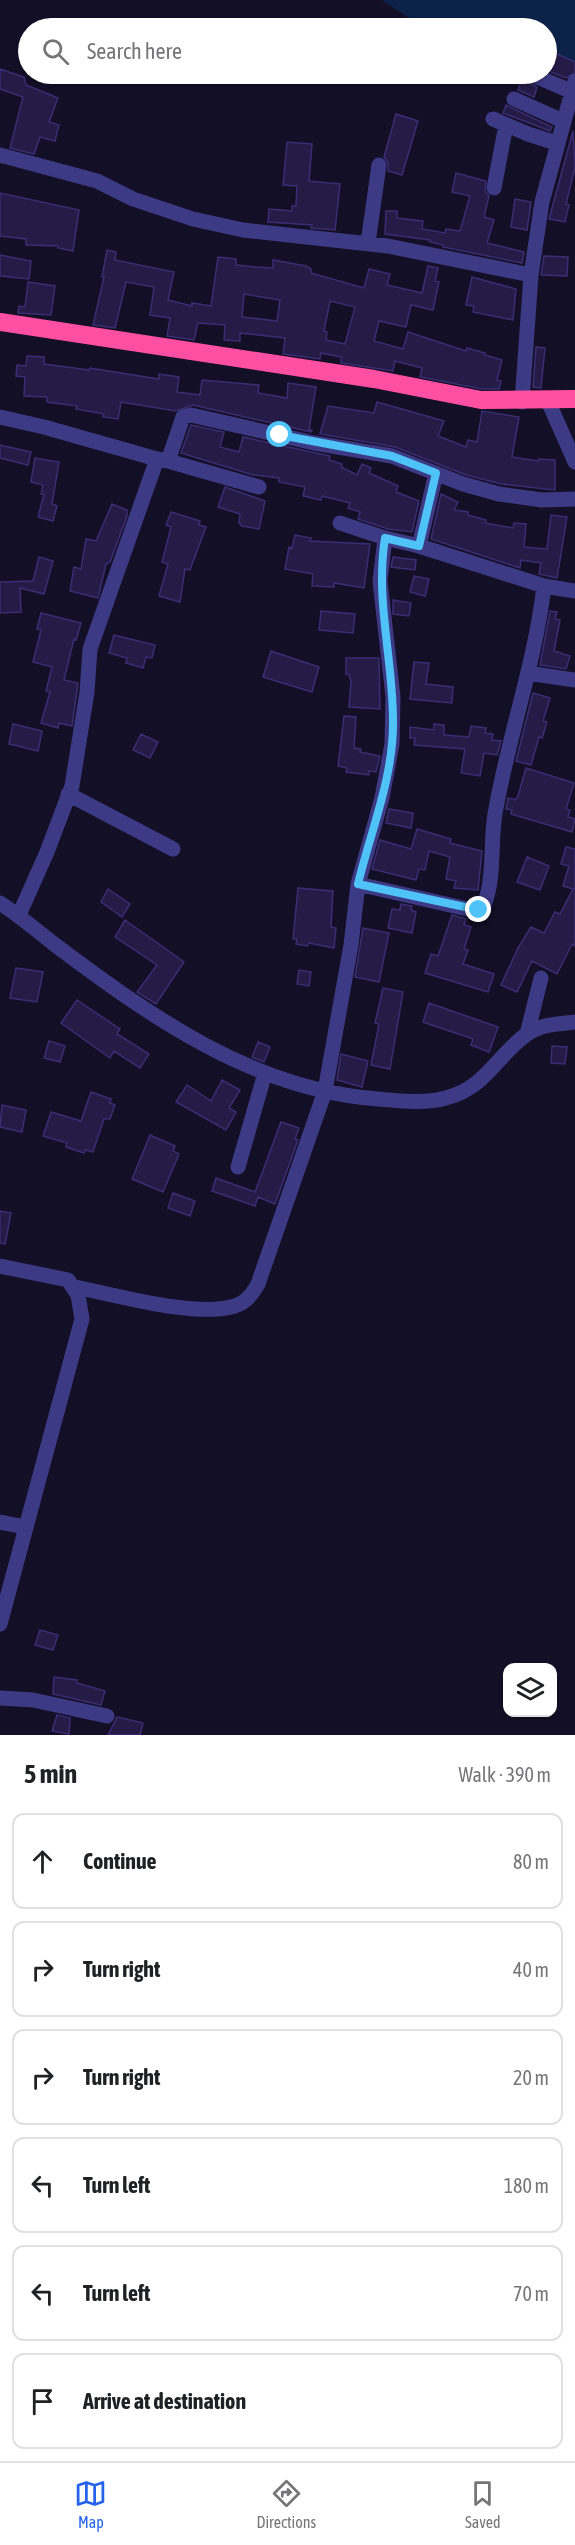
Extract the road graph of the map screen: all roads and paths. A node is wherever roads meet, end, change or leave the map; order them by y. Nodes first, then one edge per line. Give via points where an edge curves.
1 (557, 83) edge
2 (574, 89) edge
3 (514, 99) dead end
4 (563, 120) junction
5 (556, 142) junction
6 (0, 155) edge
7 (379, 165) dead end
8 (494, 188) dead end
9 (368, 243) junction
10 (531, 275) junction
11 (0, 322) edge
12 (562, 400) edge
13 (522, 402) junction
14 (0, 417) edge
15 (163, 460) junction
16 (575, 462) edge
17 (436, 473) junction
18 (260, 488) dead end
19 (575, 499) edge
20 (340, 523) dead end
21 (385, 538) junction
22 (419, 546) junction
23 (544, 586) junction
24 (575, 591) edge
25 (528, 673) junction
26 (575, 680) edge
27 (68, 794) junction
28 (172, 849) dead end
29 (358, 884) junction
30 (0, 903) edge
31 (19, 915) junction
32 (541, 978) dead end
33 (575, 1022) edge
34 (527, 1034) junction
35 (265, 1073) junction
36 (325, 1091) junction
37 (238, 1167) dead end
38 (0, 1266) edge
39 (75, 1287) junction
40 (0, 1522) edge
41 (25, 1527) junction
42 (0, 1624) edge
43 (0, 1698) edge
44 (107, 1716) dead end

1 - 2 street
2 - 4 street
3 - 4 street
4 - 5 street
5 - 8 street via 499,122
5 - 10 street
6 - 9 street via 97,181 133,199 194,219 243,230
7 - 9 street
9 - 10 street
10 - 13 street
11 - 13 highway via 374,379 481,400
12 - 13 highway
12 - 16 street
14 - 15 street
15 - 17 street via 181,420 191,415 383,453
15 - 18 street
15 - 27 street via 90,649 78,752
17 - 19 street via 499,494 542,500
17 - 22 street
20 - 21 street
21 - 22 street
21 - 29 street via 380,581 393,697 392,744 382,798
22 - 23 street
23 - 24 street
23 - 25 street
25 - 26 street
25 - 29 street via 494,816 484,905 479,910 472,909
27 - 28 street
27 - 31 street
29 - 36 street
30 - 31 street
31 - 35 street via 162,1022 235,1062
32 - 34 street
33 - 34 street
34 - 36 street via 480,1081 446,1098 416,1102
35 - 36 street
35 - 37 street
36 - 39 street via 258,1284 249,1299 235,1306 178,1307
38 - 39 street via 68,1280
39 - 41 street via 82,1319
40 - 41 street
41 - 42 street
43 - 44 street via 33,1700

